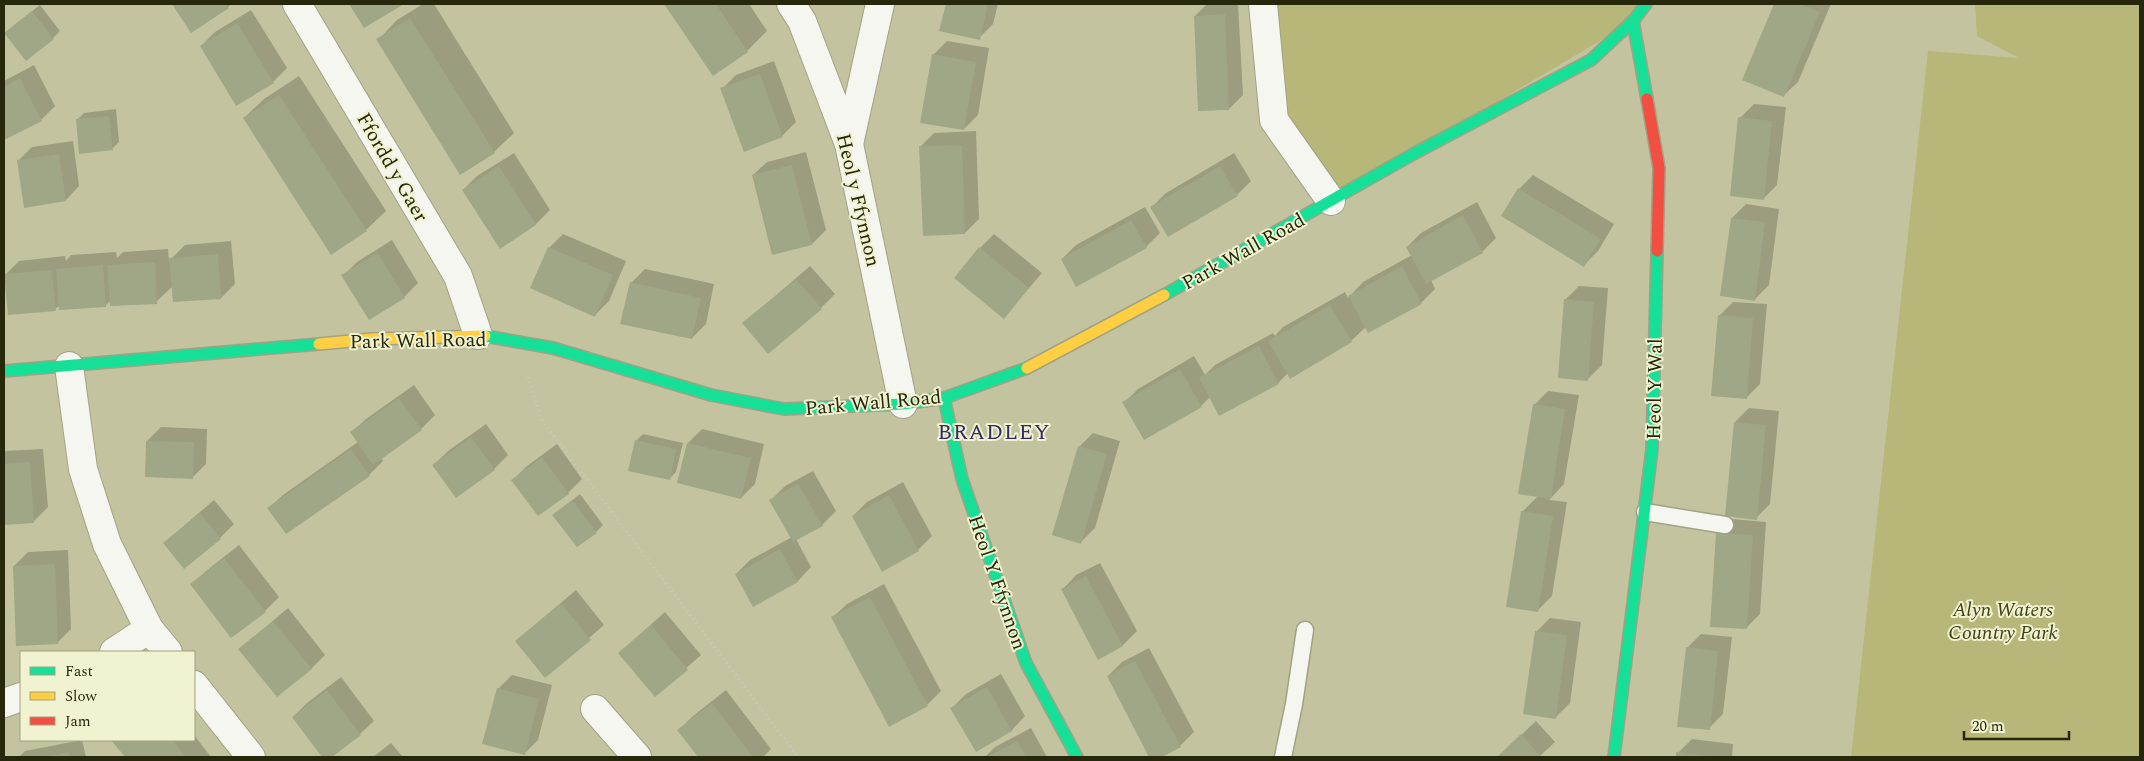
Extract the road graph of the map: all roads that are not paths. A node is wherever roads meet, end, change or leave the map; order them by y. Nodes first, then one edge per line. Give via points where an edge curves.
1 (297, 4) edge
2 (791, 4) edge
3 (880, 4) edge
4 (1263, 4) edge
5 (1646, 4) edge
6 (1633, 21) junction
7 (849, 144) junction
8 (1331, 201) junction
9 (478, 336) junction
10 (69, 366) junction
11 (4, 371) edge
12 (944, 398) junction
13 (903, 404) junction
14 (1645, 512) junction
15 (1725, 525) dead end
16 (149, 628) junction
17 (1305, 630) dead end
18 (115, 651) edge
19 (167, 651) edge
20 (195, 686) edge
21 (20, 697) edge
22 (4, 702) edge
23 (598, 722) dead end
24 (251, 757) edge
25 (637, 757) edge
26 (1077, 757) edge
27 (1283, 757) edge
28 (1614, 757) edge

1 - 9 street, Ffordd y Gaer via 458,276
2 - 7 street, Heol y Ffynnon via 802,21
3 - 7 street
4 - 8 street via 1274,120
5 - 6 street, Park Wall Road
6 - 8 street, Park Wall Road via 1591,60
6 - 14 street, Heol Y Wal via 1659,168 1652,448
7 - 13 street, Heol y Ffynnon
8 - 12 street, Park Wall Road via 1124,318 1028,367
9 - 10 street, Park Wall Road via 372,339
9 - 13 street, Park Wall Road via 553,348 711,395 784,410
10 - 11 street, Park Wall Road
10 - 16 street via 83,469 107,544
12 - 13 street, Park Wall Road
12 - 26 street, Heol Y Ffynnon via 962,479 1026,663
14 - 15 lane
14 - 28 street, Heol Y Wal
16 - 18 street
16 - 19 street
17 - 27 lane
20 - 24 street
21 - 22 street
23 - 25 street

